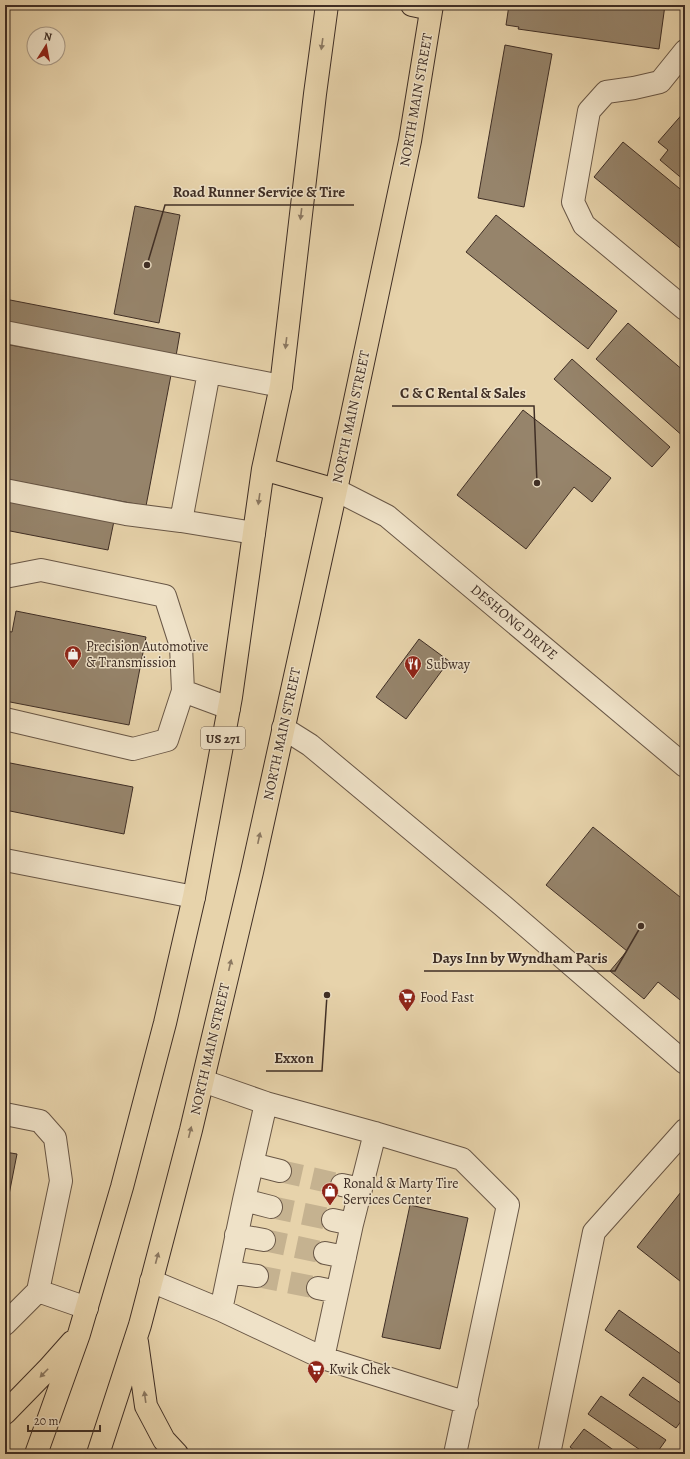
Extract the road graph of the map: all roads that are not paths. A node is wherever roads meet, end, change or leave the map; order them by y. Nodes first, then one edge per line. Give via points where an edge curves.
1 (327, 5) edge
2 (425, 6) edge
3 (685, 51) edge
4 (685, 309) edge
5 (5, 332) edge
6 (209, 372) junction
7 (281, 386) junction
8 (263, 469) junction
9 (5, 490) edge
10 (336, 490) junction
11 (181, 521) junction
12 (254, 533) junction
13 (5, 577) edge
14 (183, 691) junction
15 (229, 708) junction
16 (5, 719) edge
17 (283, 728) junction
18 (685, 766) edge
19 (5, 860) edge
20 (194, 897) junction
21 (685, 1063) edge
22 (203, 1082) junction
23 (266, 1103) junction
24 (5, 1114) edge
25 (685, 1130) edge
26 (375, 1133) junction
27 (252, 1164) junction
28 (280, 1171) tunnel mouth
29 (244, 1200) junction
30 (271, 1207) tunnel mouth
31 (236, 1236) junction
32 (264, 1240) tunnel mouth
33 (229, 1272) junction
34 (257, 1276) tunnel mouth
35 (151, 1281) junction
36 (38, 1291) junction
37 (87, 1308) junction
38 (221, 1310) junction
39 (5, 1324) edge
40 (79, 1334) junction
41 (136, 1336) junction
42 (323, 1358) junction
43 (467, 1404) junction
44 (5, 1413) edge
45 (36, 1454) edge
46 (98, 1454) edge
47 (177, 1454) edge
48 (455, 1454) edge
49 (550, 1454) edge

1 -> 7 highway, US 271
2 - 10 highway, NORTH MAIN STREET via 410,142
3 - 4 street via 660,82 606,92 589,111 573,202 584,225
5 - 6 street
6 - 7 street
6 - 11 street
7 - 8 highway, US 271
8 - 10 highway
8 -> 12 highway, US 271
9 - 11 street via 126,514
10 - 17 highway, NORTH MAIN STREET
10 - 18 street, DESHONG DRIVE via 387,516
11 - 12 street
12 - 15 highway, US 271
13 - 14 street via 41,570 165,596 181,646
14 - 15 street
14 - 16 street via 167,740 133,749
15 - 20 highway, US 271
17 - 21 street via 310,745 502,904
22 -> 17 highway, NORTH MAIN STREET
19 - 20 street
20 - 37 highway, US 271 via 165,1023
22 - 23 street
35 -> 22 highway, NORTH MAIN STREET
23 - 26 street
23 - 27 street
24 - 36 street via 40,1121 55,1138 61,1181
25 - 49 street via 594,1232
26 - 42 street via 352,1187 335,1255 328,1290
26 - 43 street via 462,1159 508,1205
27 - 28 street
27 - 29 street
29 - 30 street
29 - 31 street
31 - 32 street
31 - 33 street
33 - 34 street
33 - 38 street
35 - 38 street
35 - 41 highway, NORTH MAIN STREET
36 - 37 street
36 - 39 street
37 - 40 highway, US 271
38 - 42 street
40 -> 44 highway
40 - 45 highway, US 271
41 - 46 highway, NORTH MAIN STREET
47 -> 41 highway via 164,1440 146,1406
42 - 43 street
43 - 48 street

